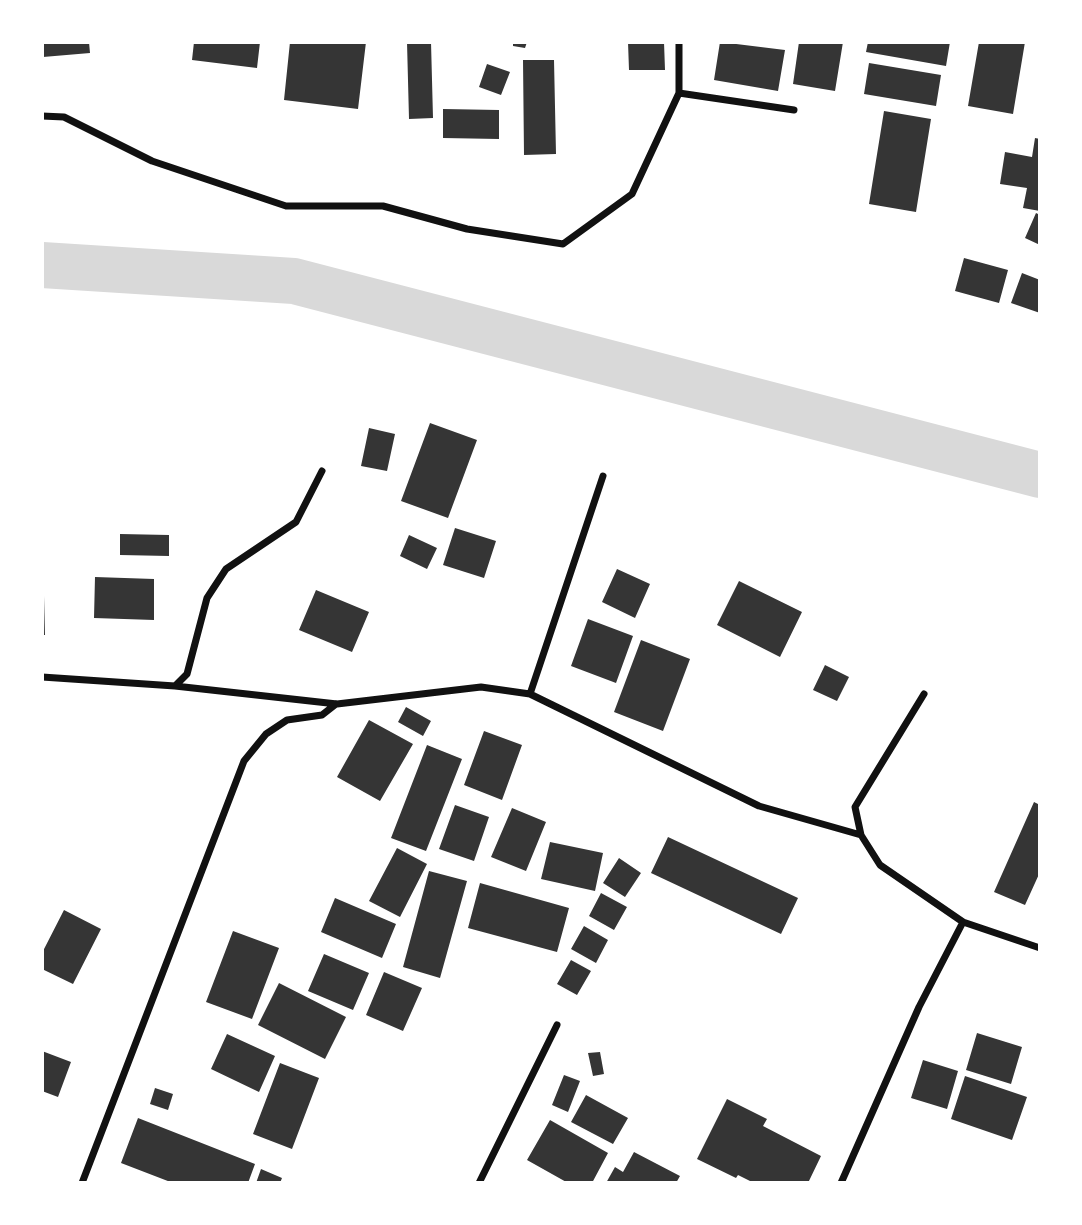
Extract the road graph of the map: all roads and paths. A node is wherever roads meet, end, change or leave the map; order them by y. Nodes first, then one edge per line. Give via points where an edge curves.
1 (679, 42) edge
2 (679, 93) junction
3 (794, 110) dead end
4 (42, 116) edge
5 (322, 471) dead end
6 (603, 476) dead end
7 (42, 677) edge
8 (175, 686) junction
9 (530, 694) junction
10 (924, 694) dead end
11 (337, 704) junction
12 (861, 835) junction
13 (963, 922) junction
14 (1040, 948) edge
15 (557, 1024) dead end
16 (82, 1183) edge
17 (480, 1183) edge
18 (841, 1183) edge

1 - 2 street
2 - 3 street
2 - 4 street via 632,194 563,244 467,229 383,206 286,206 152,161 64,117
5 - 8 street via 296,522 226,569 207,598 187,674
6 - 9 street
7 - 8 street
8 - 11 street
9 - 11 street via 481,687
9 - 12 street via 759,806
10 - 12 street via 855,807
11 - 16 street via 322,715 287,720 266,734 244,761
12 - 13 street via 880,865
13 - 14 street
13 - 18 street via 919,1007
15 - 17 street

